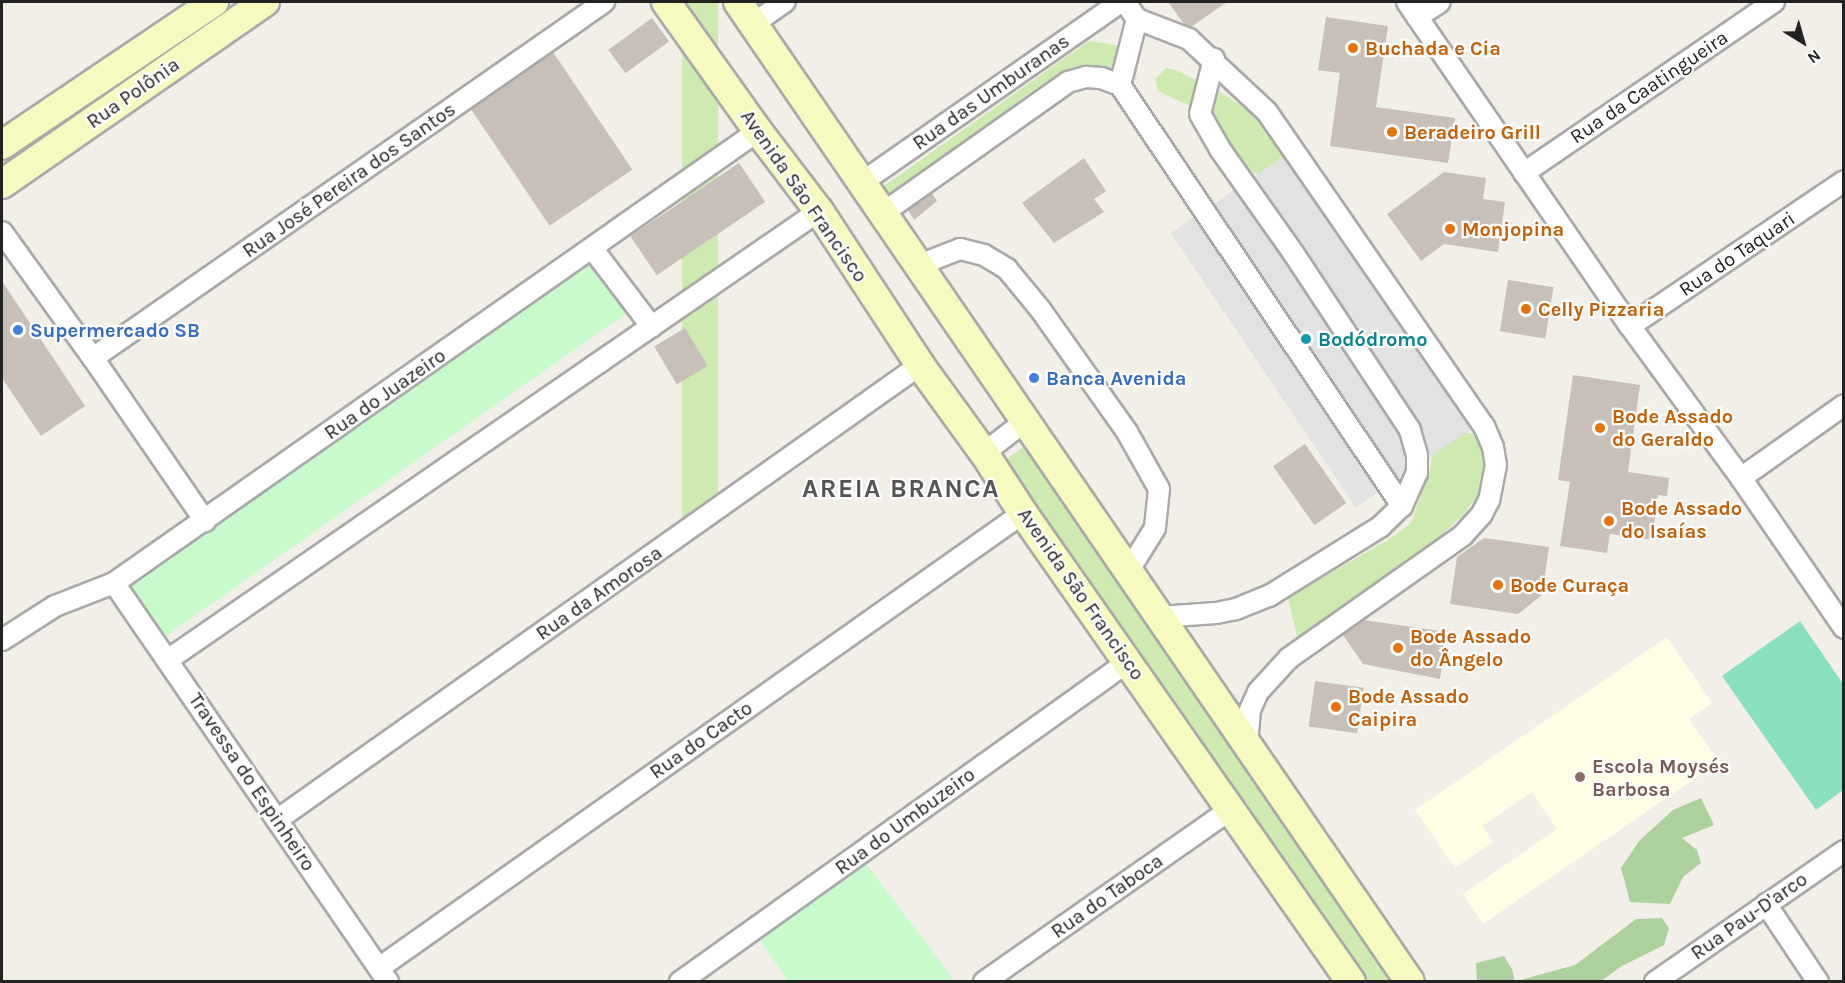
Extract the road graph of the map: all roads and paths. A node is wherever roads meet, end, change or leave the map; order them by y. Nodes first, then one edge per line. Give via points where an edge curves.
1 (214, 2) edge
2 (265, 2) edge
3 (604, 2) edge
4 (666, 2) edge
5 (785, 2) edge
6 (1120, 2) edge
7 (1125, 2) edge
8 (1440, 2) edge
9 (1774, 2) edge
10 (1412, 9) edge
11 (745, 13) edge
12 (1137, 19) junction
13 (1214, 59) junction
14 (1120, 85) junction
15 (758, 131) junction
16 (2, 145) edge
17 (1524, 172) junction
18 (1844, 181) edge
19 (861, 183) junction
20 (2, 184) edge
21 (819, 211) junction
22 (883, 213) junction
23 (2, 232) edge
24 (592, 248) junction
25 (919, 265) junction
26 (1630, 326) junction
27 (652, 327) junction
28 (93, 358) junction
29 (920, 365) junction
30 (1844, 405) edge
31 (1024, 422) junction
32 (984, 453) junction
33 (1741, 478) junction
34 (1402, 506) junction
35 (1023, 513) junction
36 (205, 521) junction
37 (1129, 570) junction
38 (114, 583) junction
39 (1159, 617) junction
40 (1843, 627) edge
41 (2, 640) edge
42 (169, 659) junction
43 (1129, 661) junction
44 (1246, 744) junction
45 (1230, 810) junction
46 (278, 820) junction
47 (1844, 851) edge
48 (1766, 904) junction
49 (384, 975) edge
50 (1342, 978) edge
51 (680, 981) edge
52 (984, 981) edge
53 (1410, 981) edge
54 (1655, 981) edge
55 (1818, 981) edge

1 - 16 main road, Rua Polônia
2 - 20 main road, Rua Polônia
3 - 28 street, Rua José Pereira dos Santos
4 - 15 main road, Avenida São Francisco
5 - 11 street
6 - 19 street, Rua das Umburanas
7 - 12 street
8 - 10 street
9 - 17 street, Rua da Caatingueira
10 - 17 street
11 - 19 main road
12 - 13 street via 1190,39
12 - 14 street
13 - 34 street via 1200,114 1209,132 1410,430 1417,473
13 - 44 street via 1273,121 1484,426 1496,465 1489,500 1462,536 1289,658 1269,678 1250,710
14 - 22 street via 1086,77 1068,82
14 - 34 street
15 - 21 main road, Avenida São Francisco
15 - 24 street, Rua do Juazeiro
17 - 26 street
18 - 26 street, Rua do Taquari
19 - 22 main road
21 - 27 street
21 - 29 main road, Avenida São Francisco
22 - 25 main road
23 - 28 street
24 - 27 street
24 - 36 street, Rua do Juazeiro
25 - 31 main road
25 - 37 street via 960,249 984,255 1007,269 1040,309 1126,432 1159,489 1155,528
26 - 33 street
27 - 42 street
28 - 36 street
29 - 32 main road, Avenida São Francisco
29 - 46 street, Rua da Amorosa
30 - 33 street
31 - 32 street
31 - 37 main road
32 - 35 main road, Avenida São Francisco
33 - 40 street
34 - 39 street via 1380,527 1269,596 1216,613
35 - 43 main road, Avenida São Francisco
35 - 49 street, Rua do Cacto
36 - 38 street, Rua do Juazeiro
37 - 39 main road
38 - 41 street, Rua do Juazeiro via 55,606
38 - 42 street, Travessa do Espinheiro
39 - 44 main road
42 - 46 street, Travessa do Espinheiro
43 - 45 main road, Avenida São Francisco
43 - 51 street, Rua do Umbuzeiro
44 - 53 main road
45 - 50 main road, Avenida São Francisco
45 - 52 street, Rua do Taboca
46 - 49 street, Travessa do Espinheiro
47 - 48 street, Rua Pau-D'arco
48 - 54 street, Rua Pau-D'arco
48 - 55 street

